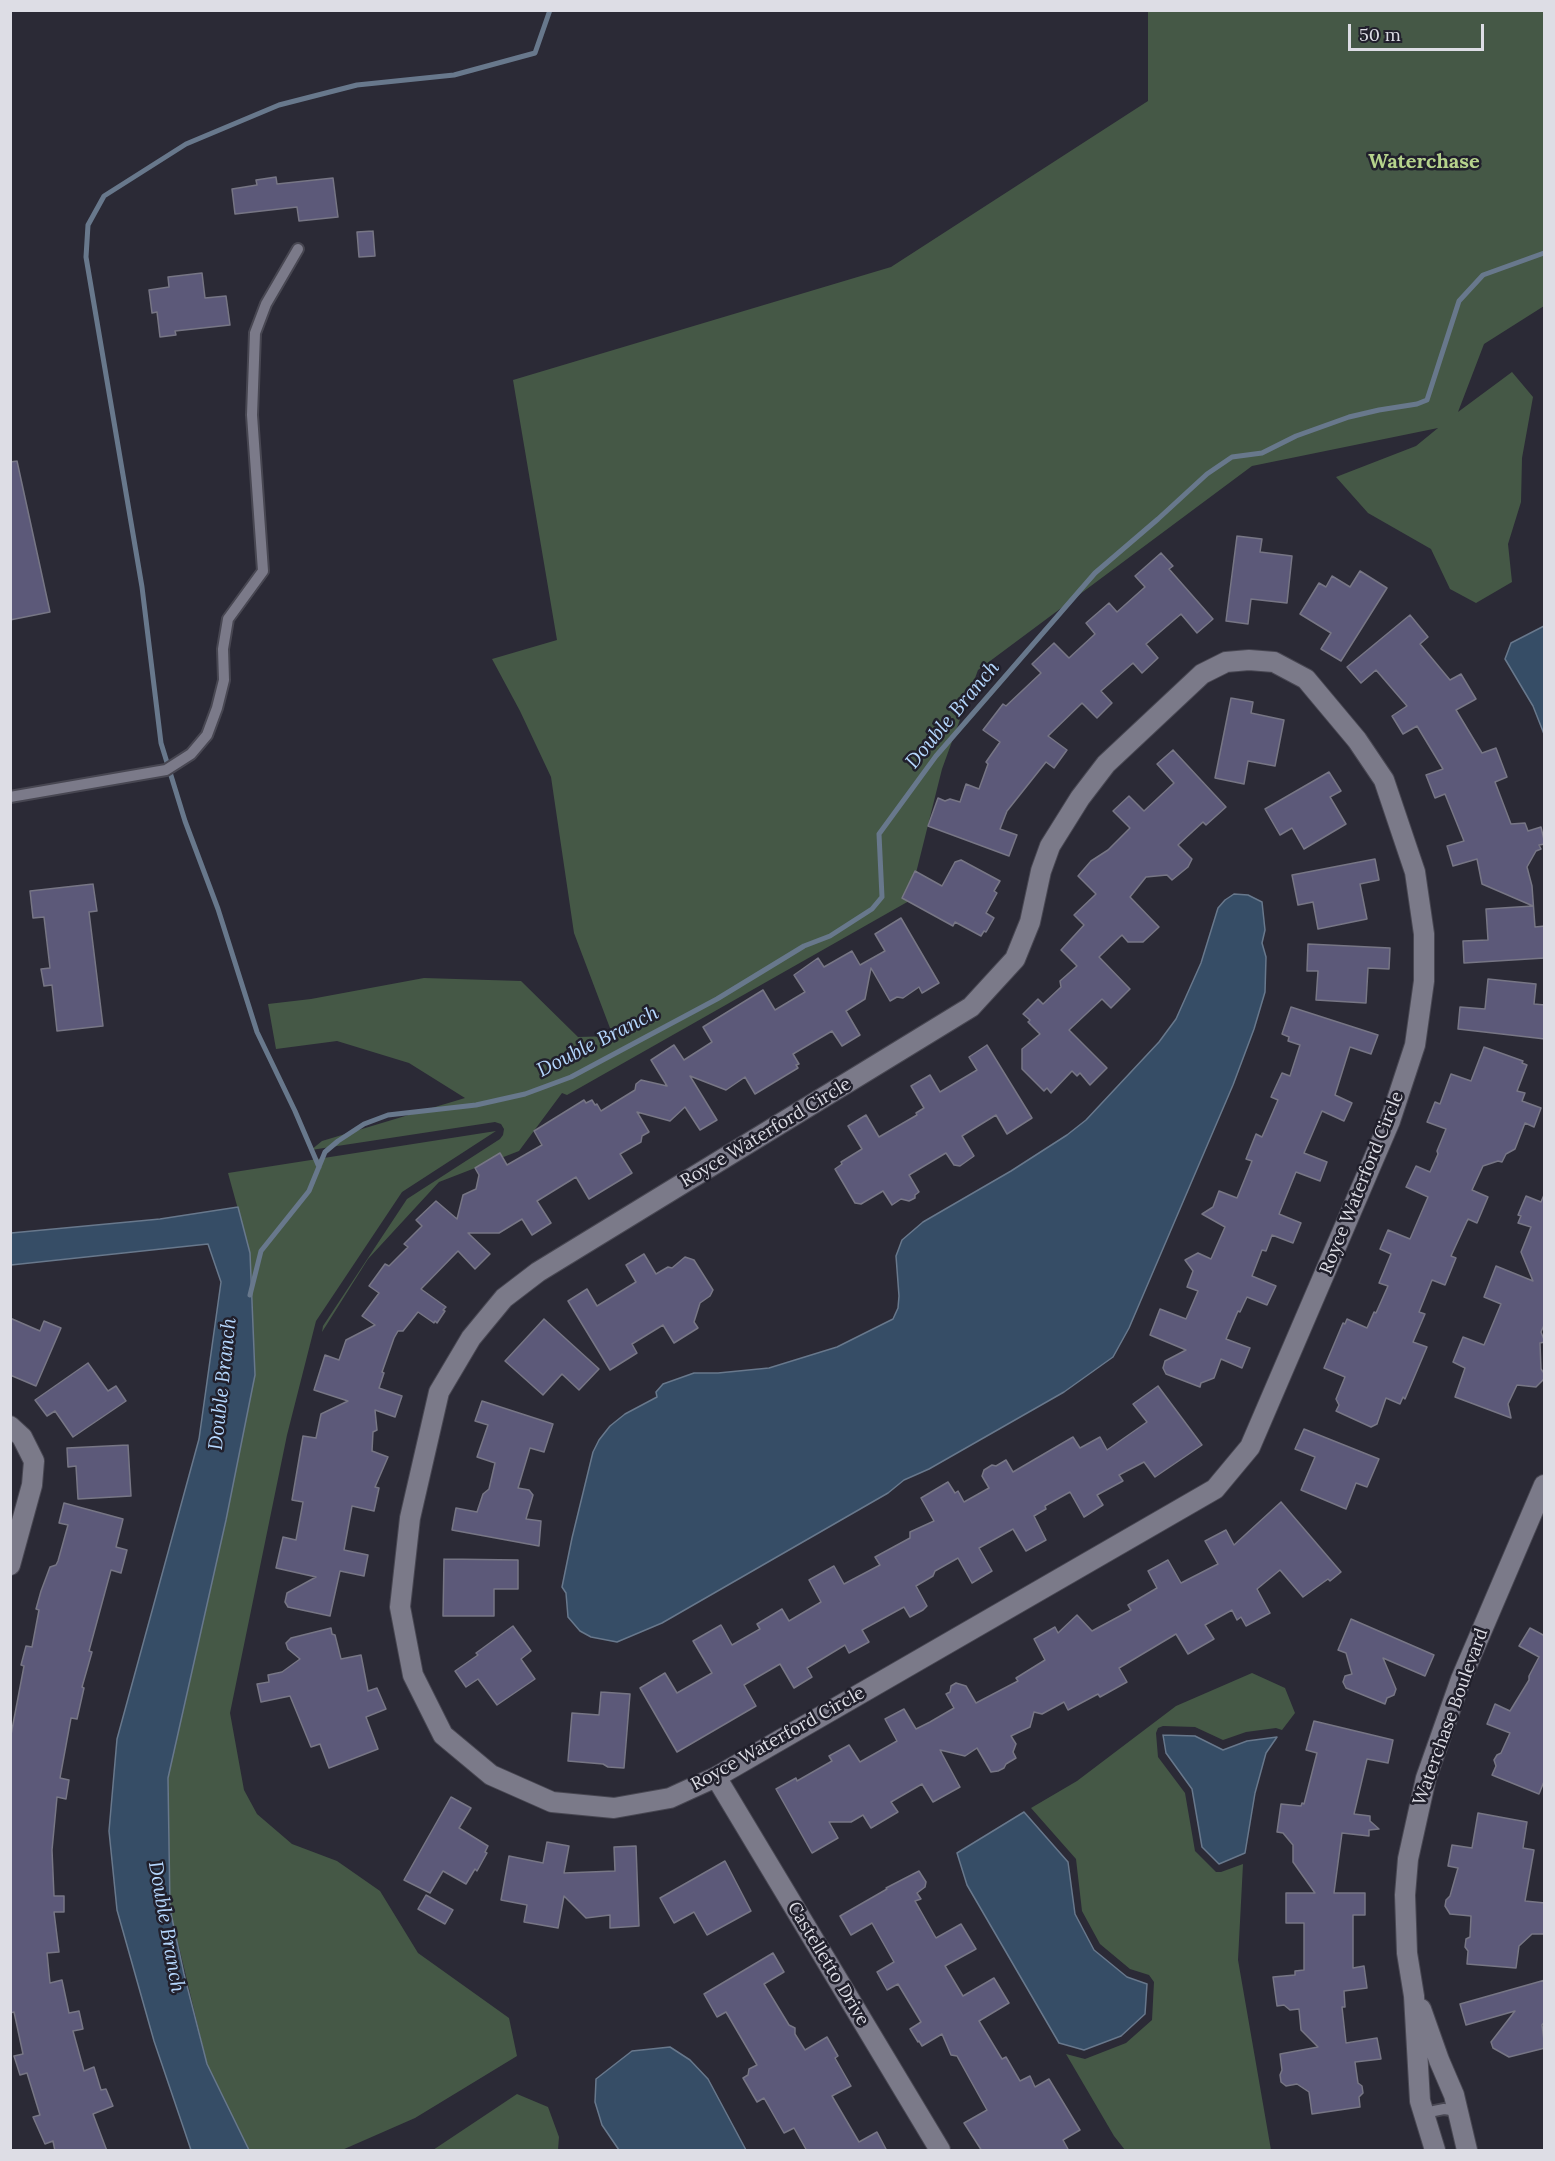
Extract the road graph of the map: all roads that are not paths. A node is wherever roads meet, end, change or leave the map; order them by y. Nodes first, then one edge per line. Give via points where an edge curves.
1 (298, 249) dead end
2 (10, 797) edge
3 (10, 1426) edge
4 (1545, 1485) edge
5 (10, 1565) edge
6 (716, 1777) junction
7 (1414, 1996) junction
8 (1458, 2110) junction
9 (1424, 2117) junction
10 (940, 2151) edge
11 (1435, 2151) edge
12 (1467, 2151) edge

1 - 2 lane via 266,304 255,333 252,415 263,571 228,619 223,649 224,680 207,735 191,754 166,770
3 - 5 street via 22,1437 34,1461 32,1485
4 - 7 street, Waterchase Boulevard via 1461,1679 1413,1828 1406,1886 1407,1953
6 - 6 street, Royce Waterford Circle via 670,1798 614,1808 552,1802 490,1775 443,1735 412,1675 400,1607 410,1518 439,1392 471,1338 504,1298 538,1272 971,1006 1016,959 1050,846 1106,764 1202,674 1226,662 1274,662 1306,679 1357,740 1384,780 1415,872 1424,934 1424,981 1415,1045 1390,1121 1250,1447 1215,1489
6 - 10 street, Castelletto Drive
7 - 8 street, Waterchase Boulevard via 1424,2013
7 - 9 street, Waterchase Boulevard
8 - 9 lane via 1434,2111
8 - 12 street, Waterchase Boulevard
9 - 11 street, Waterchase Boulevard

